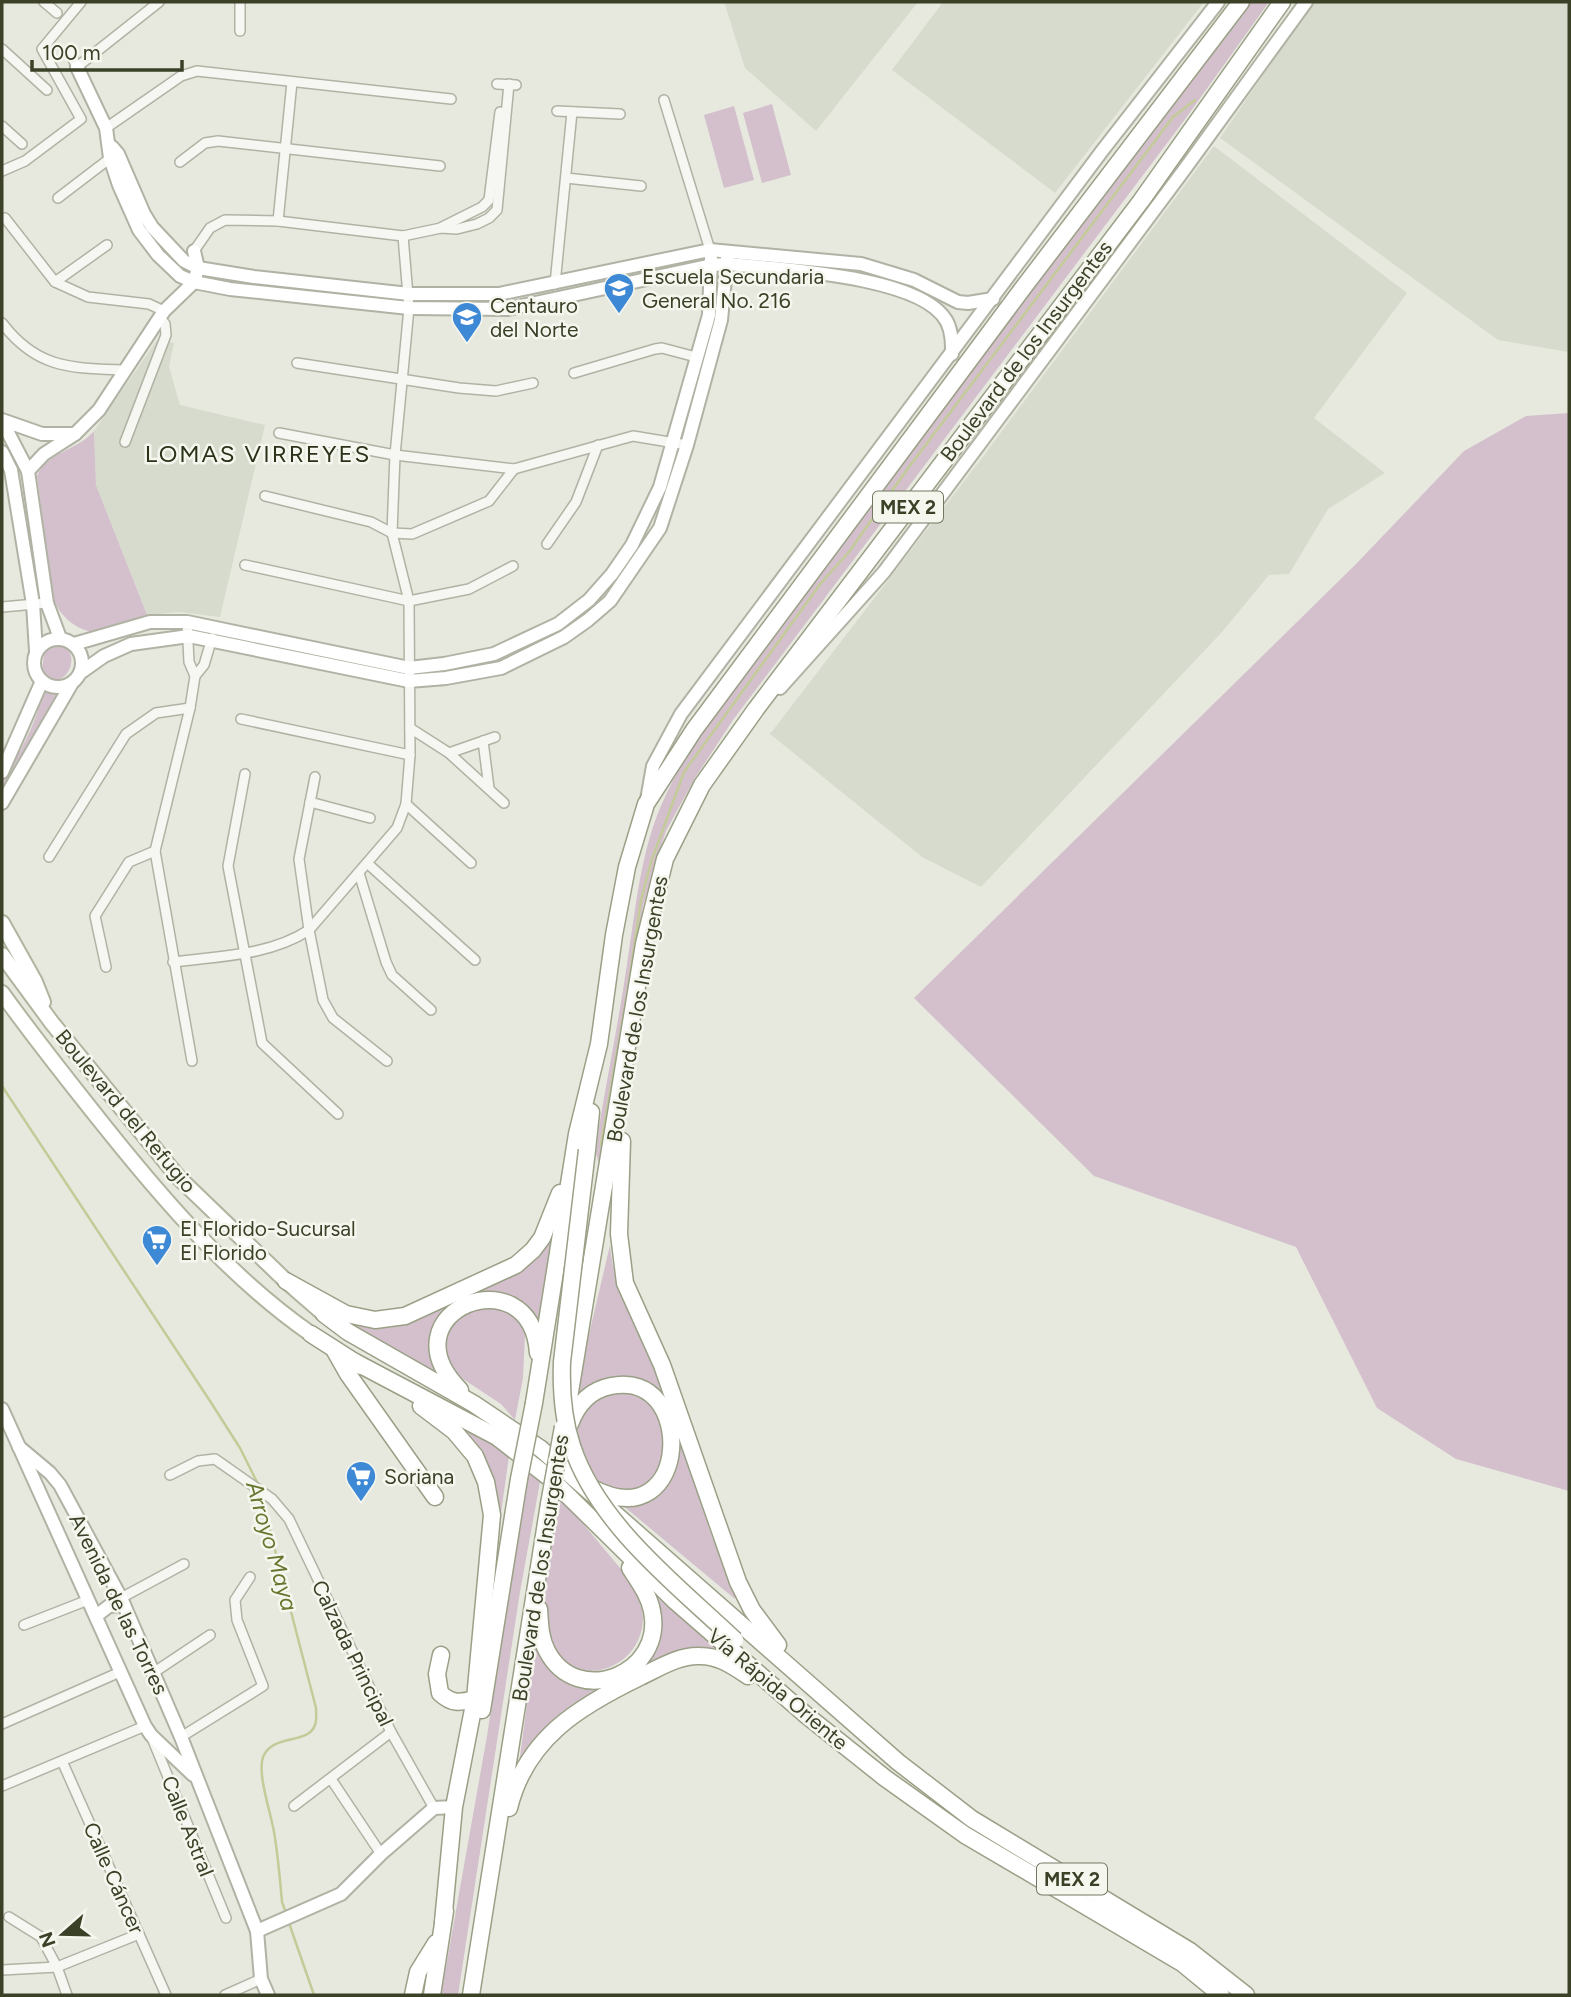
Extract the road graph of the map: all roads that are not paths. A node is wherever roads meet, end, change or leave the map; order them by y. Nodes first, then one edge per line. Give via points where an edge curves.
1 (44, 2) edge
2 (81, 2) edge
3 (159, 2) edge
4 (240, 2) edge
5 (1218, 2) edge
6 (1241, 2) edge
7 (1282, 2) edge
8 (1306, 2) edge
9 (57, 13) dead end
10 (240, 31) dead end
11 (2, 49) edge
12 (69, 51) dead end
13 (77, 67) junction
14 (292, 82) junction
15 (47, 90) dead end
16 (451, 99) dead end
17 (664, 100) dead end
18 (557, 111) dead end
19 (572, 112) junction
20 (620, 114) dead end
21 (2, 126) edge
22 (106, 128) junction
23 (22, 144) dead end
24 (285, 149) junction
25 (113, 152) junction
26 (180, 162) dead end
27 (440, 166) dead end
28 (2, 171) edge
29 (566, 178) junction
30 (641, 187) dead end
31 (58, 198) dead end
32 (5, 218) dead end
33 (278, 220) junction
34 (441, 228) junction
35 (403, 236) junction
36 (107, 245) dead end
37 (710, 250) junction
38 (194, 251) junction
39 (789, 257) junction
40 (727, 258) junction
41 (184, 261) junction
42 (712, 265) junction
43 (198, 268) junction
44 (789, 271) junction
45 (180, 276) junction
46 (55, 282) junction
47 (194, 282) junction
48 (555, 284) junction
49 (409, 294) junction
50 (177, 298) junction
51 (993, 299) junction
52 (409, 308) junction
53 (162, 314) junction
54 (2, 323) edge
55 (952, 354) junction
56 (696, 357) junction
57 (297, 363) dead end
58 (124, 370) junction
59 (574, 373) dead end
60 (403, 379) junction
61 (533, 383) dead end
62 (2, 421) edge
63 (279, 433) dead end
64 (75, 434) junction
65 (125, 442) dead end
66 (673, 442) junction
67 (598, 444) junction
68 (687, 445) junction
69 (2, 452) edge
70 (395, 456) junction
71 (514, 469) junction
72 (28, 471) junction
73 (265, 496) dead end
74 (392, 533) junction
75 (547, 544) dead end
76 (245, 565) dead end
77 (513, 566) dead end
78 (409, 601) junction
79 (47, 603) junction
80 (33, 604) junction
81 (2, 607) edge
82 (187, 622) junction
83 (215, 626) junction
84 (189, 636) junction
85 (60, 638) junction
86 (211, 641) junction
87 (75, 644) junction
88 (36, 651) junction
89 (409, 668) junction
90 (195, 676) junction
91 (76, 678) junction
92 (42, 681) junction
93 (409, 681) junction
94 (190, 708) junction
95 (756, 709) junction
96 (241, 719) dead end
97 (410, 729) junction
98 (495, 737) dead end
99 (482, 741) junction
100 (449, 753) junction
101 (410, 755) junction
102 (2, 772) edge
103 (246, 774) dead end
104 (315, 778) dead end
105 (489, 788) junction
106 (310, 802) junction
107 (2, 803) edge
108 (504, 803) dead end
109 (406, 804) junction
110 (646, 804) junction
111 (370, 818) dead end
112 (155, 851) junction
113 (49, 857) dead end
114 (367, 863) junction
115 (471, 863) dead end
116 (359, 873) junction
117 (2, 923) edge
118 (309, 930) junction
119 (244, 954) junction
120 (2, 955) edge
121 (475, 960) dead end
122 (173, 962) junction
123 (106, 967) dead end
124 (2, 993) edge
125 (431, 1010) dead end
126 (52, 1023) junction
127 (599, 1044) junction
128 (627, 1055) junction
129 (192, 1061) dead end
130 (387, 1061) dead end
131 (338, 1114) dead end
132 (577, 1134) junction
133 (286, 1281) junction
134 (324, 1314) joint
135 (311, 1334) joint
136 (334, 1349) junction
137 (355, 1362) junction
138 (537, 1379) junction
139 (474, 1404) junction
140 (2, 1409) edge
141 (570, 1414) junction
142 (6, 1429) edge
143 (19, 1447) junction
144 (566, 1471) junction
145 (170, 1475) dead end
146 (435, 1497) dead end
147 (614, 1542) junction
148 (184, 1564) dead end
149 (250, 1577) dead end
150 (537, 1581) junction
151 (88, 1600) junction
152 (123, 1601) junction
153 (96, 1616) junction
154 (24, 1625) dead end
155 (210, 1635) dead end
156 (441, 1655) dead end
157 (120, 1672) junction
158 (153, 1673) junction
159 (824, 1696) junction
160 (475, 1699) junction
161 (806, 1715) junction
162 (2, 1724) edge
163 (148, 1731) junction
164 (391, 1732) junction
165 (181, 1737) junction
166 (62, 1762) junction
167 (196, 1778) junction
168 (885, 1778) junction
169 (331, 1779) junction
170 (2, 1786) edge
171 (294, 1806) dead end
172 (454, 1807) junction
173 (434, 1808) junction
174 (381, 1854) junction
175 (9, 1917) dead end
176 (226, 1918) dead end
177 (482, 1922) junction
178 (442, 1928) junction
179 (257, 1931) junction
180 (139, 1934) junction
181 (57, 1968) junction
182 (2, 1970) edge
183 (261, 1979) junction
184 (67, 1995) edge
185 (166, 1995) edge
186 (225, 1995) edge
187 (268, 1995) edge
188 (414, 1995) edge
189 (432, 1995) edge
190 (471, 1995) edge
191 (1221, 1995) edge
192 (1247, 1995) edge

1 - 9 street
2 - 28 street via 42,50 81,119 25,161
3 - 13 street
4 - 10 street
5 - 51 street
6 - 110 highway, Boulevard de los Insurgentes / MEX 2 via 694,730
7 - 95 highway, Boulevard de los Insurgentes / MEX 2 via 1141,201
8 - 95 street via 884,572
11 - 15 street
12 - 13 street
13 - 22 street
14 - 16 street
14 - 22 street via 197,71 181,76
14 - 24 street
17 - 37 street
18 - 19 street
19 - 20 street
19 - 29 street
21 - 23 street
22 - 25 street
24 - 26 street via 218,141 205,143
24 - 27 street
24 - 33 street
25 - 31 street
25 - 41 street via 144,214
25 - 45 street via 119,185 143,236
29 - 30 street
29 - 48 street
32 - 46 street
33 - 35 street
33 - 38 street via 225,220 210,228
34 - 34 street via 477,224 497,210 507,84 489,200
34 - 35 street
35 - 49 street
36 - 46 street
37 - 40 street
37 - 42 street
37 - 48 street
38 - 41 street
38 - 43 street
39 - 40 street
39 - 44 street
39 - 51 street via 878,267 958,302
40 - 42 street
40 - 44 street
40 - 68 street via 721,320
41 - 43 street
41 - 45 street
42 - 52 street via 508,309
42 - 56 street via 709,315
43 - 47 street
43 - 49 street
44 - 55 street via 877,283 908,293 947,321
45 - 47 street
45 - 50 street
46 - 53 street via 88,297 149,304
47 - 50 street
47 - 52 street
48 - 49 street via 499,294
49 - 52 street
50 - 53 street
51 - 55 street
52 - 60 street
53 - 58 street
53 - 65 street via 166,335
54 - 58 street via 11,336 44,360 67,368
55 - 110 street via 681,714 653,766
56 - 59 street via 662,348
56 - 66 street
57 - 60 street
58 - 64 street via 99,410
60 - 61 street via 496,391
60 - 70 street
62 - 64 street via 42,434
62 - 72 street
63 - 70 street
64 - 72 street
66 - 67 street via 633,436
66 - 68 street
66 - 89 street via 660,487 632,545 589,600 558,624 494,654
67 - 71 street
67 - 75 street via 576,502
68 - 93 street via 660,528 610,601 588,620 500,668
69 - 80 street via 11,470
70 - 71 street
70 - 74 street
71 - 74 street via 489,501 412,534
72 - 79 street
73 - 74 street via 370,522
74 - 78 street
76 - 78 street
77 - 78 street via 468,589
78 - 89 street
79 - 80 street
79 - 85 street
80 - 81 street
80 - 88 street
82 - 83 street
82 - 84 street
82 - 87 street via 150,622
83 - 86 street
83 - 89 street
84 - 86 street
84 - 90 street via 189,662
84 - 91 street via 131,644 104,656
85 - 87 street
85 - 88 street via 46,640
86 - 90 street via 204,665
86 - 93 street
87 - 91 street via 82,657
88 - 92 street via 34,667
89 - 93 street
90 - 94 street
91 - 92 street via 66,686 53,687
91 - 107 street
92 - 102 street
93 - 97 street
94 - 112 street
94 - 113 street via 156,713 126,734
95 - 128 highway, Boulevard de los Insurgentes / MEX 2 via 702,785 665,859 644,944
96 - 101 street
97 - 100 street
97 - 101 street
98 - 99 street
99 - 100 street
99 - 105 street
100 - 105 street
101 - 109 street
103 - 119 street via 228,866
104 - 106 street
105 - 108 street
106 - 111 street
106 - 118 street via 299,859
109 - 114 street via 397,828
109 - 115 street
110 - 127 highway, Boulevard de los Insurgentes / MEX 2 via 627,867
112 - 122 street
112 - 123 street via 130,862 95,916
114 - 116 street
114 - 121 street
116 - 118 street
116 - 125 street via 392,975
117 - 126 main road
118 - 119 street via 293,940
118 - 130 street via 323,1000 333,1018
119 - 122 street
119 - 131 street via 262,1043
120 - 126 main road, Boulevard del Refugio
122 - 129 street
124 - 135 main road, Boulevard del Refugio via 165,1202 248,1284
126 - 133 main road, Boulevard del Refugio via 178,1177
127 - 132 highway, Boulevard de los Insurgentes
127 - 168 highway, bridge via 562,1362 562,1395 571,1444 587,1482 616,1523
128 - 141 highway, Boulevard de los Insurgentes
128 - 159 highway via 619,1185 625,1283 662,1364 744,1597 765,1630
132 - 133 highway via 542,1238 507,1270 414,1313 386,1320 346,1314
132 - 138 highway, Boulevard de los Insurgentes
133 - 134 main road, Boulevard del Refugio
134 - 139 highway
135 - 136 highway
136 - 137 highway
136 - 146 highway
137 - 147 highway, Vía Rápida Oriente via 497,1437 551,1479
137 - 160 highway via 444,1422 468,1447 484,1474 492,1516
138 - 139 highway via 537,1343 525,1317 502,1301 473,1301 448,1317 437,1351 447,1377
138 - 178 highway, Boulevard de los Insurgentes, bridge
139 - 144 highway
140 - 142 street, Avenida de las Torres
141 - 144 highway via 599,1390 614,1385 635,1387 663,1411 673,1451 659,1483 633,1496 606,1494
141 - 150 highway, Boulevard de los Insurgentes, bridge via 559,1449
142 - 143 street, Avenida de las Torres
143 - 151 street, Avenida de las Torres
143 - 152 street, Avenida de las Torres via 60,1485
144 - 159 highway
145 - 164 street, Calzada Principal via 198,1461 215,1459 272,1499 289,1519
147 - 150 highway via 647,1596 653,1619 643,1656 621,1675 586,1679 567,1672 552,1659 541,1635
147 - 161 highway, Vía Rápida Oriente
148 - 152 street
149 - 165 street via 235,1600 237,1620 263,1686
150 - 177 highway, Boulevard de los Insurgentes
151 - 153 street, Avenida de las Torres
151 - 154 street
152 - 153 street
152 - 158 street, Avenida de las Torres
153 - 157 street, Avenida de las Torres
155 - 158 street
156 - 160 highway via 440,1693 458,1703
157 - 162 street
157 - 163 street, Avenida de las Torres
158 - 165 street, Avenida de las Torres
159 - 192 highway, MEX 2 via 972,1819 1190,1951
160 - 172 highway
161 - 168 highway, Vía Rápida Oriente
161 - 177 highway via 729,1663 703,1656 677,1660 585,1705 552,1732 519,1778
163 - 166 street
163 - 167 street, Avenida de las Torres
163 - 176 street, Calle Astral
164 - 169 street
164 - 173 street, Calzada Principal
165 - 167 street, Avenida de las Torres
166 - 170 street
166 - 180 street, Calle Cáncer
167 - 179 street, Avenida de las Torres
168 - 191 highway, Vía Rápida Oriente / MEX 2 via 965,1835 1182,1963
169 - 171 street
169 - 174 street
172 - 173 street
172 - 178 highway
173 - 174 street
174 - 179 street via 341,1894
175 - 181 street via 41,1937
177 - 190 highway, Boulevard de los Insurgentes
178 - 188 highway via 418,1972
178 - 189 highway, Boulevard de los Insurgentes
179 - 183 street, Avenida de las Torres
180 - 181 street
180 - 185 street, Calle Cáncer
181 - 182 street
181 - 184 street
183 - 186 street
183 - 187 street, Avenida de las Torres

